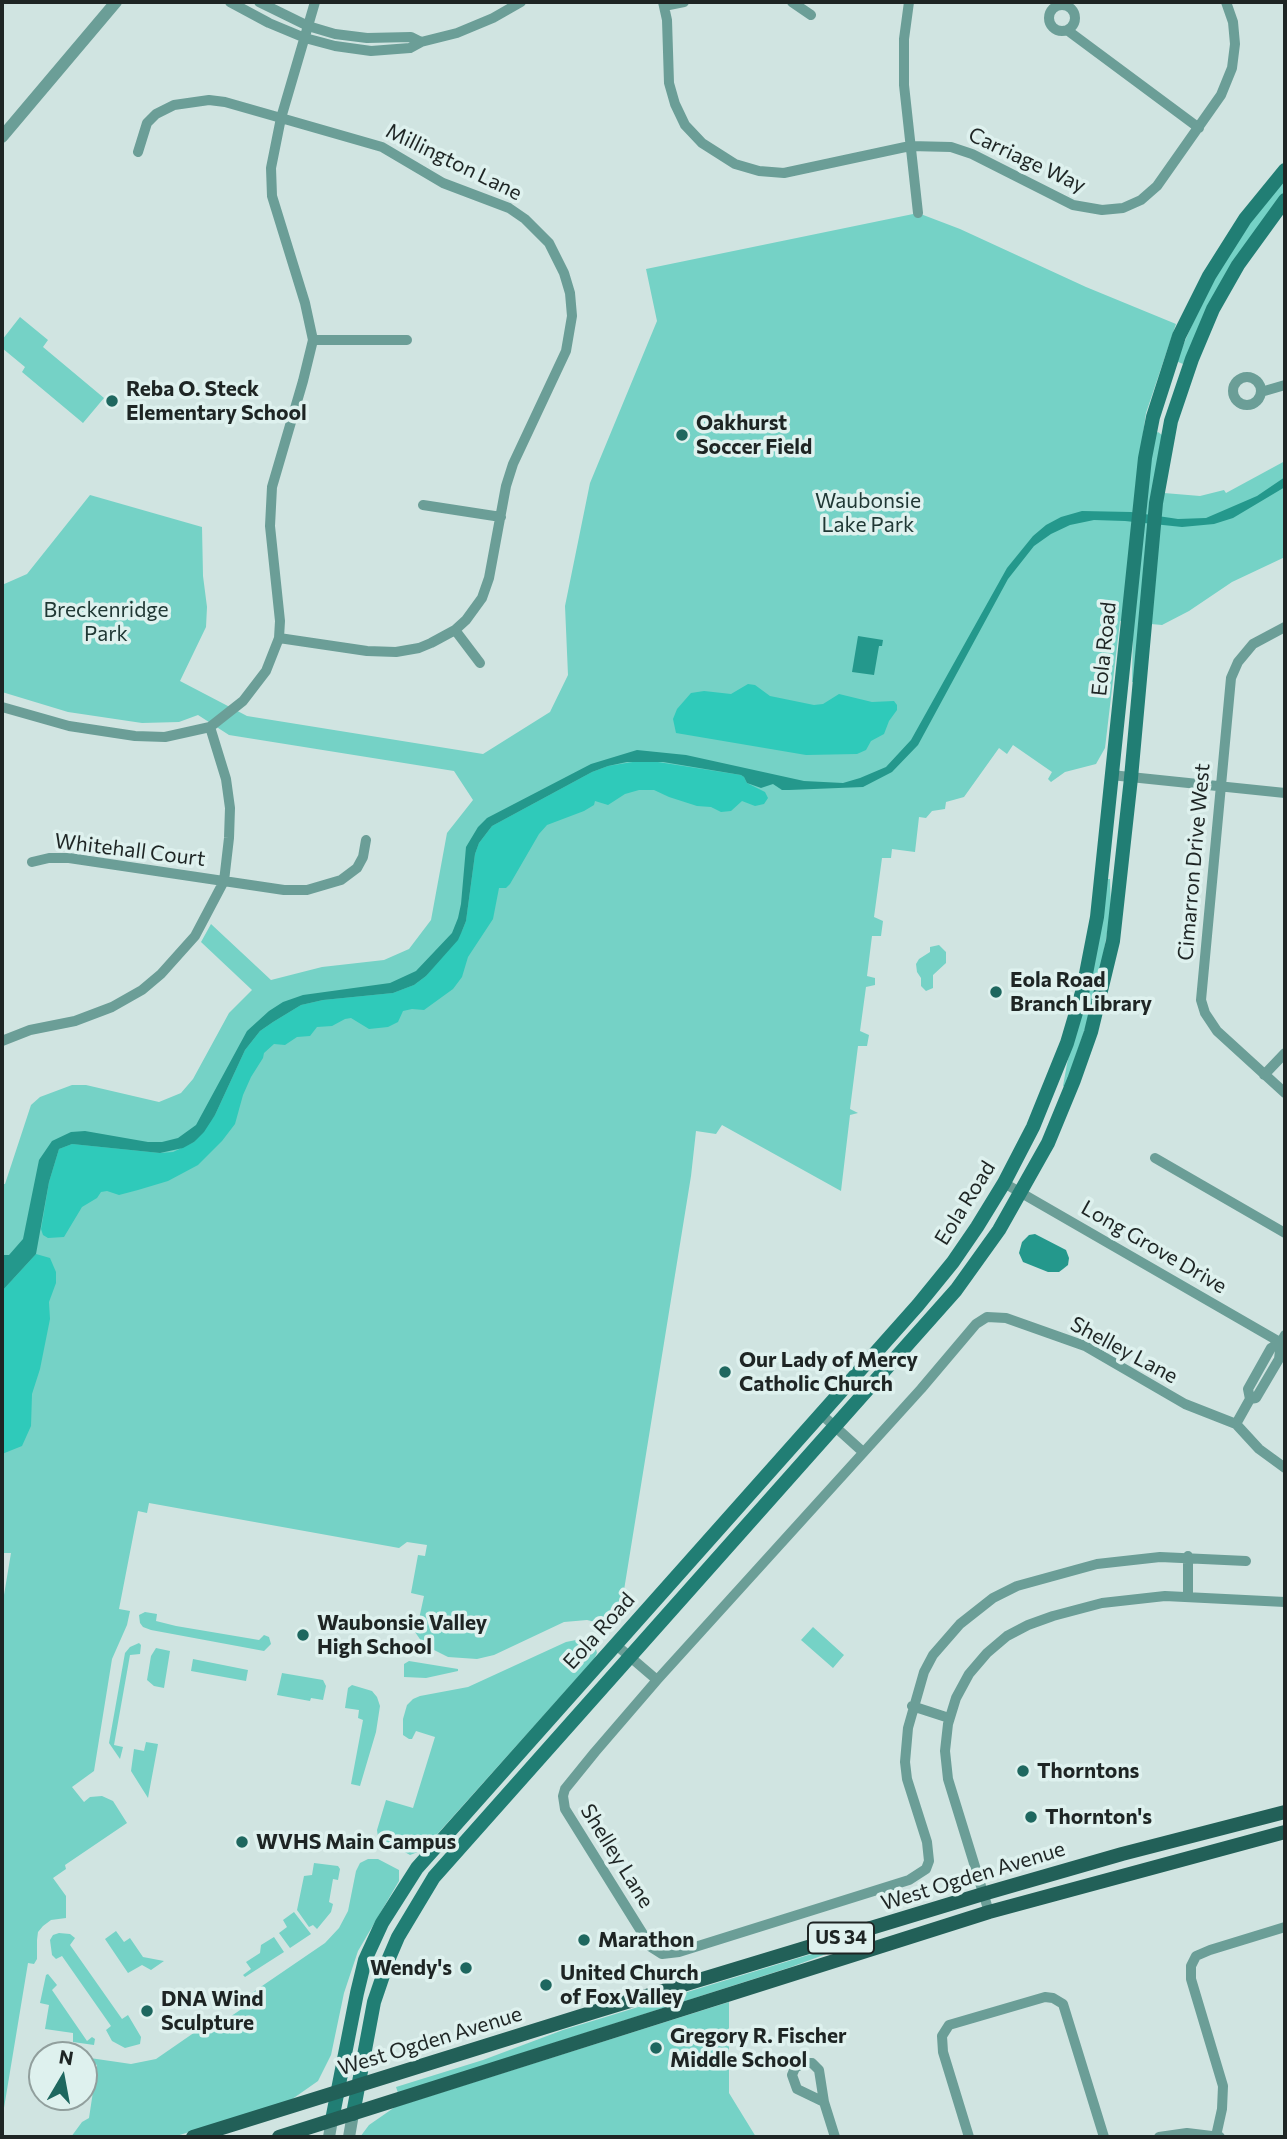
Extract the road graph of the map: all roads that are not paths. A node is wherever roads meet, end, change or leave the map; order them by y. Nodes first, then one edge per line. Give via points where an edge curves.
1 (116, 2) edge
2 (230, 2) edge
3 (259, 2) edge
4 (315, 2) edge
5 (521, 2) edge
6 (684, 2) edge
7 (792, 2) edge
8 (909, 2) edge
9 (1226, 2) edge
10 (664, 4) edge
11 (811, 15) dead end
12 (308, 26) junction
13 (1067, 30) dead end
14 (305, 38) junction
15 (421, 42) junction
16 (281, 118) junction
17 (1199, 128) junction
18 (2, 137) edge
19 (910, 146) junction
20 (138, 152) dead end
21 (1285, 170) edge
22 (1285, 201) edge
23 (918, 213) dead end
24 (313, 340) junction
25 (407, 340) dead end
26 (1285, 385) edge
27 (1261, 392) dead end
28 (1149, 503) junction
29 (423, 505) dead end
30 (501, 516) junction
31 (1145, 538) junction
32 (1285, 627) edge
33 (455, 630) junction
34 (279, 638) junction
35 (480, 663) dead end
36 (2, 706) edge
37 (210, 727) junction
38 (1111, 775) junction
39 (1131, 778) junction
40 (1220, 787) junction
41 (1285, 793) edge
42 (366, 840) dead end
43 (32, 862) dead end
44 (224, 881) junction
45 (2, 1041) edge
46 (1285, 1053) edge
47 (1264, 1075) junction
48 (1285, 1093) edge
49 (1155, 1158) dead end
50 (1004, 1183) junction
51 (1022, 1193) junction
52 (1285, 1233) edge
53 (1284, 1341) edge
54 (821, 1414) junction
55 (1236, 1424) junction
56 (836, 1427) junction
57 (863, 1452) junction
58 (1285, 1468) edge
59 (1188, 1556) junction
60 (1246, 1561) dead end
61 (1188, 1596) junction
62 (1285, 1602) edge
63 (615, 1644) junction
64 (630, 1657) junction
65 (657, 1679) junction
66 (912, 1706) junction
67 (949, 1718) junction
68 (1285, 1812) edge
69 (1246, 1822) junction
70 (1285, 1832) edge
71 (1244, 1843) junction
72 (983, 1894) junction
73 (989, 1912) junction
74 (1285, 1927) edge
75 (357, 2086) junction
76 (337, 2093) junction
77 (824, 2102) dead end
78 (353, 2114) junction
79 (332, 2120) junction
80 (194, 2137) edge
81 (279, 2137) edge
82 (329, 2137) edge
83 (349, 2137) edge
84 (835, 2137) edge
85 (969, 2137) edge
86 (1104, 2137) edge
87 (1159, 2137) edge
88 (1218, 2137) edge

1 - 18 street
2 - 14 street
3 - 12 street
4 - 12 street
5 - 15 street via 471,28
6 - 10 street
7 - 11 street
8 - 19 street via 903,64
9 - 17 street, Carriage Way via 1235,30 1232,68
10 - 19 street, Carriage Way via 671,94 685,125 724,159 747,169 784,173
12 - 14 street
12 - 15 street via 352,37 411,37
13 - 17 street
14 - 15 street via 371,51 410,48
14 - 16 street
16 - 20 street, Millington Lane via 209,100 174,105 147,123
16 - 24 street via 271,167 272,196
16 - 30 street, Millington Lane via 382,148 443,183 509,208 549,243 570,293 569,340 513,464
17 - 19 street, Carriage Way via 1157,186 1141,200 1102,210 1073,205 962,150
19 - 23 street
21 - 28 main road, Eola Road via 1227,245 1179,337 1145,458
22 - 28 main road, Eola Road via 1238,265 1205,327 1171,421
24 - 25 street
24 - 34 street via 270,503
26 - 27 street
28 - 31 main road, Eola Road
29 - 30 street
30 - 33 street, Millington Lane via 486,589
31 - 38 main road, Eola Road
31 - 39 main road, Eola Road
32 - 40 street, Cimarron Drive West via 1253,644 1234,670
33 - 34 street, Millington Lane via 419,648 396,652
33 - 35 street
34 - 37 street via 256,687
36 - 37 street via 56,723 135,736 164,737
37 - 44 street via 230,808
38 - 39 street
38 - 50 main road, Eola Road via 1097,917 1083,989 1053,1083
39 - 40 street
39 - 51 main road, Eola Road via 1118,910 1101,996 1074,1080
40 - 41 street
40 - 47 street, Cimarron Drive West via 1201,1000 1217,1031
42 - 44 street, Whitehall Court via 357,868 318,888 284,890
43 - 44 street, Whitehall Court via 69,858
44 - 45 street via 187,946 142,990 100,1013
46 - 47 street
47 - 48 street, Cimarron Drive West
49 - 52 street
50 - 51 street, Long Grove Drive
50 - 54 main road, Eola Road via 941,1277
51 - 53 street, Long Grove Drive
51 - 56 main road, Eola Road via 956,1290
53 - 55 street via 1279,1359
54 - 56 street
54 - 63 main road, Eola Road
55 - 57 street, Shelley Lane via 1185,1404 1075,1342 992,1316 976,1324
55 - 58 street
56 - 57 street
56 - 64 main road, Eola Road
57 - 65 street, Shelley Lane
59 - 60 street, Shelley Lane
59 - 61 street
59 - 66 street, Shelley Lane via 1097,1564 1042,1577 993,1598 933,1655
61 - 62 street
61 - 67 street via 1092,1605 1007,1636 969,1674
63 - 64 street
63 - 76 main road, Eola Road via 441,1838 401,1891 360,1975
64 - 65 street
64 - 75 main road, Eola Road via 455,1852 416,1905 398,1937 374,2002
65 - 66 street, Shelley Lane via 569,1782 563,1802 651,1947 662,1954 909,1880 926,1870 927,1842 905,1762
66 - 67 street
67 - 72 street via 948,1779
68 - 69 main road, West Ogden Avenue / US 34
69 - 71 main road
69 - 72 main road, West Ogden Avenue / US 34
70 - 71 main road, West Ogden Avenue / US 34
71 - 73 main road, West Ogden Avenue / US 34
72 - 73 street
72 - 75 main road, West Ogden Avenue / US 34
73 - 78 main road, West Ogden Avenue / US 34
74 - 88 street via 1210,1950 1196,1956 1191,1966 1223,2086
75 - 76 main road, West Ogden Avenue / US 34
75 - 78 main road, Eola Road
76 - 79 main road, Eola Road
76 - 80 main road, West Ogden Avenue / US 34
77 - 84 street
78 - 79 main road, West Ogden Avenue / US 34
78 - 83 street
79 - 81 main road, West Ogden Avenue / US 34
79 - 82 street
85 - 86 street via 942,2036 949,2025 1045,1997 1063,2004
87 - 88 street via 1187,2133

